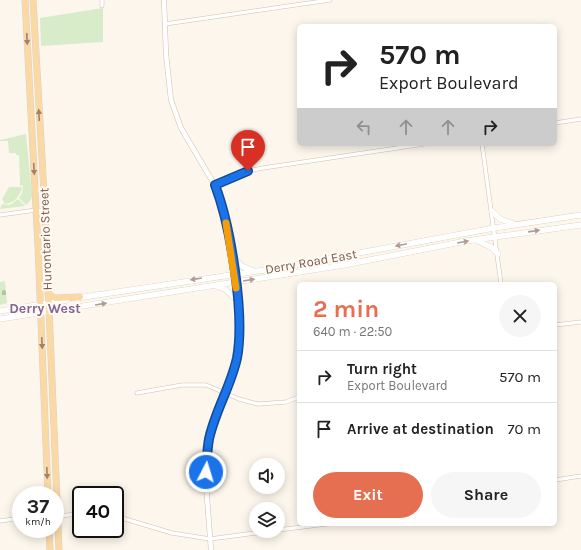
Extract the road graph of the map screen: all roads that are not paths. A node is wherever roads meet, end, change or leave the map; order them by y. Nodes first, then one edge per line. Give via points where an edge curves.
1 (25, 0) edge
2 (33, 0) edge
3 (102, 0) edge
4 (164, 0) edge
5 (330, 0) edge
6 (102, 6) dead end
7 (165, 24) junction
8 (581, 119) edge
9 (557, 123) edge
10 (411, 146) edge
11 (482, 146) edge
12 (215, 185) junction
13 (36, 210) junction
14 (45, 211) junction
15 (492, 211) junction
16 (0, 215) edge
17 (581, 215) edge
18 (516, 224) junction
19 (581, 225) edge
20 (494, 228) junction
21 (448, 236) junction
22 (496, 237) junction
23 (475, 240) junction
24 (421, 241) junction
25 (450, 244) junction
26 (423, 249) junction
27 (498, 254) junction
28 (232, 257) junction
29 (299, 264) junction
30 (278, 268) junction
31 (254, 271) junction
32 (300, 272) junction
33 (235, 274) junction
34 (279, 275) junction
35 (236, 282) junction
36 (501, 282) edge
37 (214, 286) junction
38 (48, 294) junction
39 (80, 297) junction
40 (237, 300) junction
41 (48, 303) junction
42 (41, 304) junction
43 (0, 311) edge
44 (49, 312) junction
45 (41, 313) junction
46 (0, 319) edge
47 (581, 322) edge
48 (557, 325) edge
49 (137, 393) dead end
50 (226, 393) junction
51 (297, 398) edge
52 (581, 476) edge
53 (557, 480) edge
54 (48, 486) edge
55 (55, 486) edge
56 (12, 519) edge
57 (124, 519) edge
58 (0, 521) edge
59 (310, 526) edge
60 (285, 529) edge
61 (249, 534) edge
62 (49, 538) edge
63 (57, 538) edge
64 (210, 540) junction
65 (50, 550) edge
66 (58, 550) edge
67 (211, 550) edge

1 -> 13 main road, Hurontario Street
14 -> 2 main road, Hurontario Street
3 - 6 street
4 - 7 street
5 - 7 street
7 - 12 street via 167,75 173,106 185,135
8 - 9 street
10 - 12 street via 263,168 248,171
11 - 15 street
12 - 28 street via 225,216
13 - 14 street
13 - 16 street
13 - 42 main road, Hurontario Street
14 - 38 main road, Hurontario Street
15 - 18 main road via 500,219
15 - 20 street
17 - 18 main road, Derry Road East
18 - 20 main road, Derry Road East
22 -> 19 main road, Derry Road East
20 - 21 main road, Derry Road East
20 - 22 street
21 - 24 main road, Derry Road East
21 - 25 main road
22 - 23 main road, Derry Road East
22 - 27 street
25 -> 23 main road, Derry Road East
23 - 27 main road via 491,247
24 - 26 main road
24 -> 29 main road, Derry Road East
25 - 26 main road, Derry Road East
26 - 32 main road, Derry Road East
27 - 36 street
28 - 31 main road via 242,266
28 - 33 street
29 - 30 main road, Derry Road East
29 - 32 main road
30 - 31 main road, Derry Road East
30 - 34 main road
31 - 33 main road, Derry Road East
32 - 34 main road, Derry Road East
33 - 35 street
33 -> 39 main road, Derry Road East
35 -> 34 main road, Derry Road East
35 - 37 main road, Derry Road East
35 - 40 street
37 - 40 main road via 225,289
44 -> 37 main road, Derry Road East
38 - 39 main road via 55,298
38 - 41 main road, Hurontario Street
39 - 41 main road, Derry Road East
40 - 50 street via 237,358
41 - 42 main road, Derry Road East
41 - 44 main road, Hurontario Street
42 - 43 main road, Derry Road East
42 - 45 main road, Hurontario Street
44 - 45 main road, Derry Road East
44 - 55 main road, Hurontario Street
45 - 46 main road, Derry Road East
45 -> 54 main road, Hurontario Street
47 - 48 street
49 - 50 street via 182,385 206,385
50 - 51 street via 258,404
50 - 64 street via 209,444 206,484
52 - 53 street
56 - 58 street
57 - 64 street via 172,533
59 - 60 street
61 - 64 street
62 - 65 main road
63 - 66 main road, Hurontario Street
64 - 67 street

